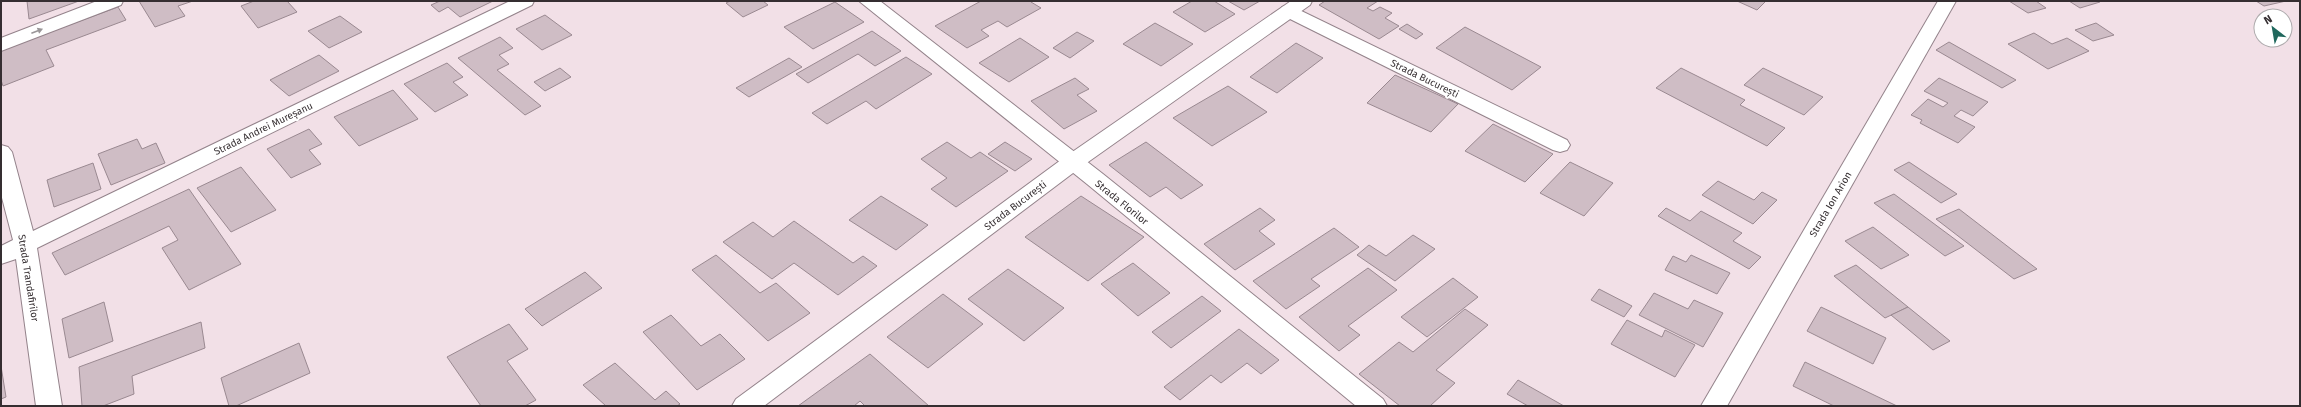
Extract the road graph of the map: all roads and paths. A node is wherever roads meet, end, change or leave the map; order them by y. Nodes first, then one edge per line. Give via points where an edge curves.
1 (114, 1) edge
2 (525, 1) edge
3 (868, 1) edge
4 (1947, 1) edge
5 (1296, 6) edge
6 (1, 45) edge
7 (1560, 145) dead end
8 (1, 152) edge
9 (1073, 162) junction
10 (25, 244) junction
11 (1, 256) edge
12 (49, 406) edge
13 (745, 406) edge
14 (1374, 406) edge
15 (1714, 406) edge

6 -> 1 street
2 - 10 street, Strada Andrei Mureșanu
3 - 9 street, Strada Florilor
4 - 15 street, Strada Ion Arion
5 - 7 street, Strada București
5 - 9 street, Strada București
8 - 10 street, Strada Trandafirilor
9 - 13 street, Strada București
9 - 14 street, Strada Florilor
10 - 11 street, Strada Andrei Mureșanu
10 - 12 street, Strada Trandafirilor

